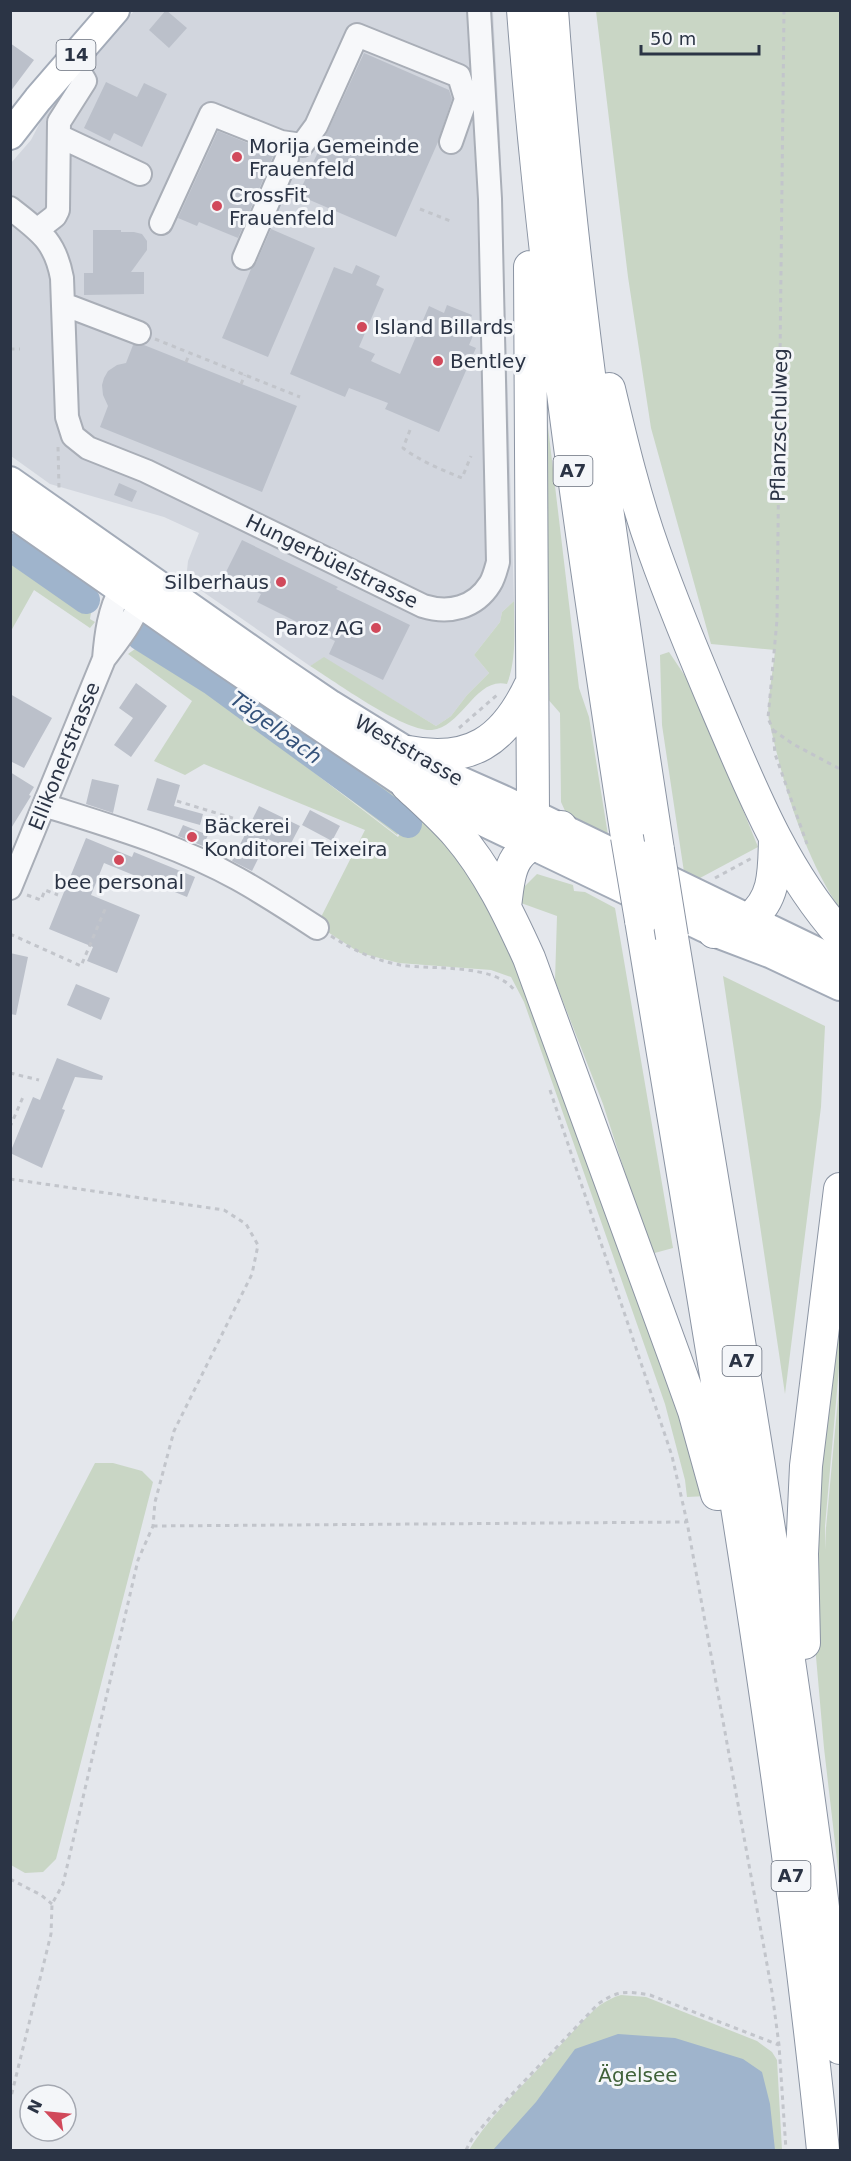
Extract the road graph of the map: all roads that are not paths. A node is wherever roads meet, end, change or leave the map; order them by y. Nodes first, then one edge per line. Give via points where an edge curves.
1 (115, 10) edge
2 (479, 10) edge
3 (524, 10) edge
4 (552, 10) edge
5 (69, 63) junction
6 (38, 99) junction
7 (530, 104) junction
8 (10, 122) edge
9 (10, 135) edge
10 (59, 136) junction
11 (451, 142) dead end
12 (287, 158) dead end
13 (140, 174) dead end
14 (10, 208) edge
15 (161, 224) dead end
16 (37, 230) junction
17 (574, 245) junction
18 (244, 258) dead end
19 (63, 304) junction
20 (139, 333) road end
21 (10, 481) edge
22 (10, 512) edge
23 (130, 594) junction
24 (531, 685) junction
25 (408, 752) junction
26 (407, 785) junction
27 (48, 806) junction
28 (532, 814) junction
29 (561, 827) junction
30 (789, 836) junction
31 (530, 845) junction
32 (13, 881) edge
33 (505, 908) junction
34 (748, 919) junction
35 (317, 928) road end
36 (714, 932) junction
37 (840, 934) edge
38 (840, 963) edge
39 (840, 986) edge
40 (840, 1189) edge
41 (761, 1664) junction
42 (808, 1785) junction
43 (840, 2048) edge
44 (823, 2151) edge

1 - 5 main road, 14
2 - 19 street, Hungerbüelstrasse via 498,561 490,583 478,599 456,609 423,606 146,471 88,448 73,436 67,417
3 - 7 highway, A7
4 - 17 highway, A7
5 - 6 main road, 14
5 - 10 street via 85,81 59,122
6 - 8 main road, 14
6 - 9 main road, 14
7 - 24 highway, A7
7 - 41 highway, A7, bridge via 573,471 627,837
10 - 13 street
10 - 16 street via 58,210
11 - 15 street via 466,99 459,76 357,35 316,126 302,145 281,142 211,114
12 - 18 street
14 - 16 street, Hungerbüelstrasse
16 - 19 street, Hungerbüelstrasse via 58,259
17 - 30 highway, A7 via 624,452 653,550 694,655
17 - 42 highway, A7, bridge via 604,491 658,850
19 - 20 street
21 - 23 main road, Weststrasse
22 - 23 main road, Weststrasse
23 - 25 main road, Weststrasse via 278,669
23 - 26 main road, Weststrasse
23 - 27 street, Ellikonerstrasse
24 - 25 highway, A7 via 516,714 483,745 446,756
24 - 28 highway, A7
25 - 28 main road, Weststrasse via 440,772
26 - 31 main road, Weststrasse
26 - 33 highway, A7 via 458,836 483,868
27 - 32 street, Ellikonerstrasse
27 - 35 street, Ellikonerstrasse via 143,837 237,878
28 - 29 main road, Weststrasse
28 - 31 highway, A7
29 - 31 highway
29 - 34 main road, Weststrasse
30 - 34 highway, A7 via 772,888 762,906
30 - 37 highway, A7 via 805,890
31 - 33 highway via 510,869
31 - 36 main road, Weststrasse
33 - 41 highway, A7 via 529,958 694,1411
34 - 36 highway, A7
34 - 38 main road, Weststrasse
36 - 39 main road, Weststrasse
40 - 42 highway, A7 via 804,1500 802,1585
41 - 44 highway, A7 via 800,1943
42 - 43 highway, A7

